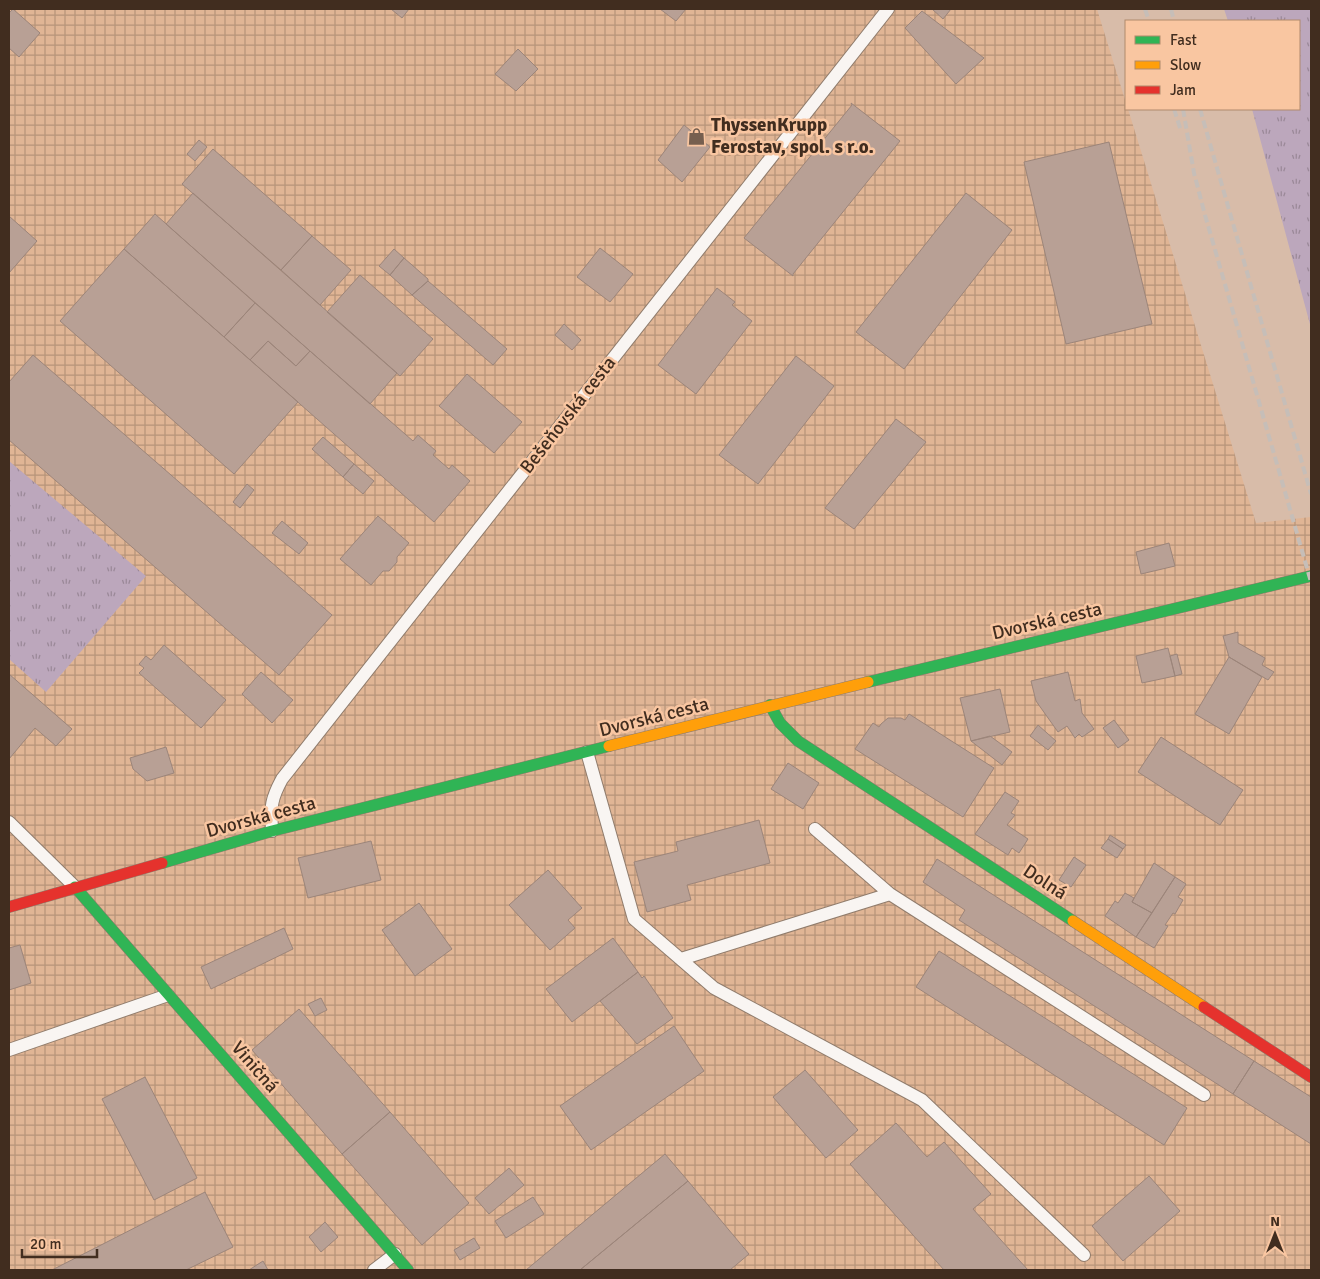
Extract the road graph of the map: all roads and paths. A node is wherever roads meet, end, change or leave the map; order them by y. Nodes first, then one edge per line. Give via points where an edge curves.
1 (888, 9) edge
2 (1311, 576) edge
3 (770, 705) junction
4 (587, 752) junction
5 (9, 822) edge
6 (815, 830) dead end
7 (272, 831) junction
8 (75, 888) junction
9 (890, 894) junction
10 (9, 907) edge
11 (681, 959) junction
12 (168, 995) junction
13 (9, 1050) edge
14 (1311, 1077) edge
15 (1204, 1095) dead end
16 (395, 1254) junction
17 (1084, 1255) dead end
18 (374, 1270) edge
19 (408, 1270) edge

1 - 7 lane, Bešeňovská cesta via 282,779 270,805
2 - 3 street, Dvorská cesta
3 - 4 street, Dvorská cesta
3 - 14 street, Dolná via 780,723 798,741
4 - 7 street, Dvorská cesta
4 - 11 lane via 634,919
5 - 8 lane
6 - 9 lane
7 - 8 street, Dvorská cesta
8 - 10 street, Dvorská cesta
8 - 12 street, Viničná
9 - 11 lane
9 - 15 lane
11 - 17 lane via 714,988 922,1100
12 - 13 lane
12 - 16 street, Viničná
16 - 18 lane
16 - 19 street, Viničná

